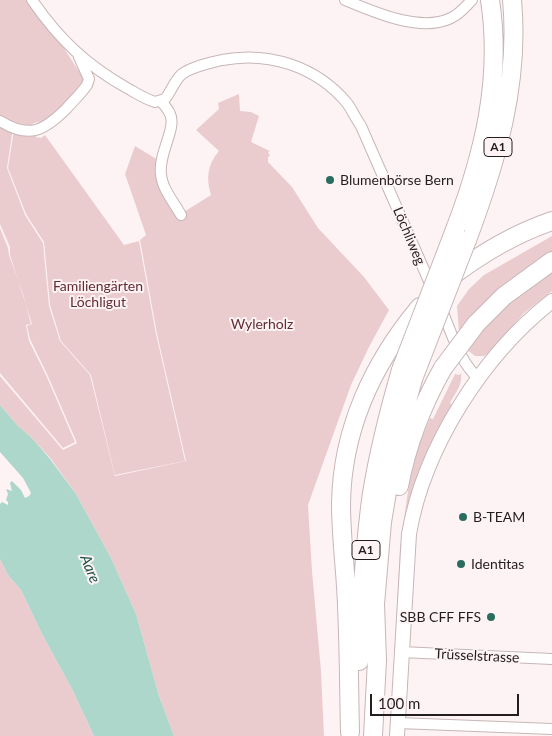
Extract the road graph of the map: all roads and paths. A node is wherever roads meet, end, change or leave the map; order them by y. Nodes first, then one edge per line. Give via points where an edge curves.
1 (32, 0) edge
2 (345, 0) edge
3 (472, 0) edge
4 (490, 0) edge
5 (512, 0) edge
6 (79, 56) junction
7 (161, 101) junction
8 (0, 121) edge
9 (182, 215) dead end
10 (552, 221) edge
11 (461, 233) junction
12 (552, 261) edge
13 (552, 302) edge
14 (407, 375) junction
15 (478, 378) junction
16 (402, 652) junction
17 (552, 659) edge
18 (377, 660) junction
19 (397, 729) edge
20 (552, 730) edge
21 (350, 734) edge
22 (373, 736) edge

1 - 6 street
2 - 3 street via 394,19 440,22 454,17
4 - 11 highway, A1 via 493,85 485,136 470,186
5 - 11 highway, A1 via 510,87 500,139 484,191
6 - 7 street via 137,94 150,101
6 - 8 street via 89,79 88,85 49,125 36,131 26,131
7 - 9 street via 172,122 162,153 161,174 165,188
7 - 15 street, Löchliweg via 187,72 234,58 285,61 310,72 328,85 347,104 361,126 463,358
10 - 21 highway, bridge via 496,247 447,280 394,338 372,376 353,426 341,503
11 - 14 highway, A1, bridge
12 - 18 highway, bridge via 504,296 476,324 443,368 424,404 402,473 393,522
13 - 15 street via 518,331
14 - 18 highway, A1 via 382,522 375,604
14 - 21 highway, A1 via 382,442 372,495 359,665
15 - 16 street via 443,437 415,505 409,534
16 - 17 street, Trüsselstrasse
16 - 19 street
18 - 22 highway, A1
19 - 20 street

